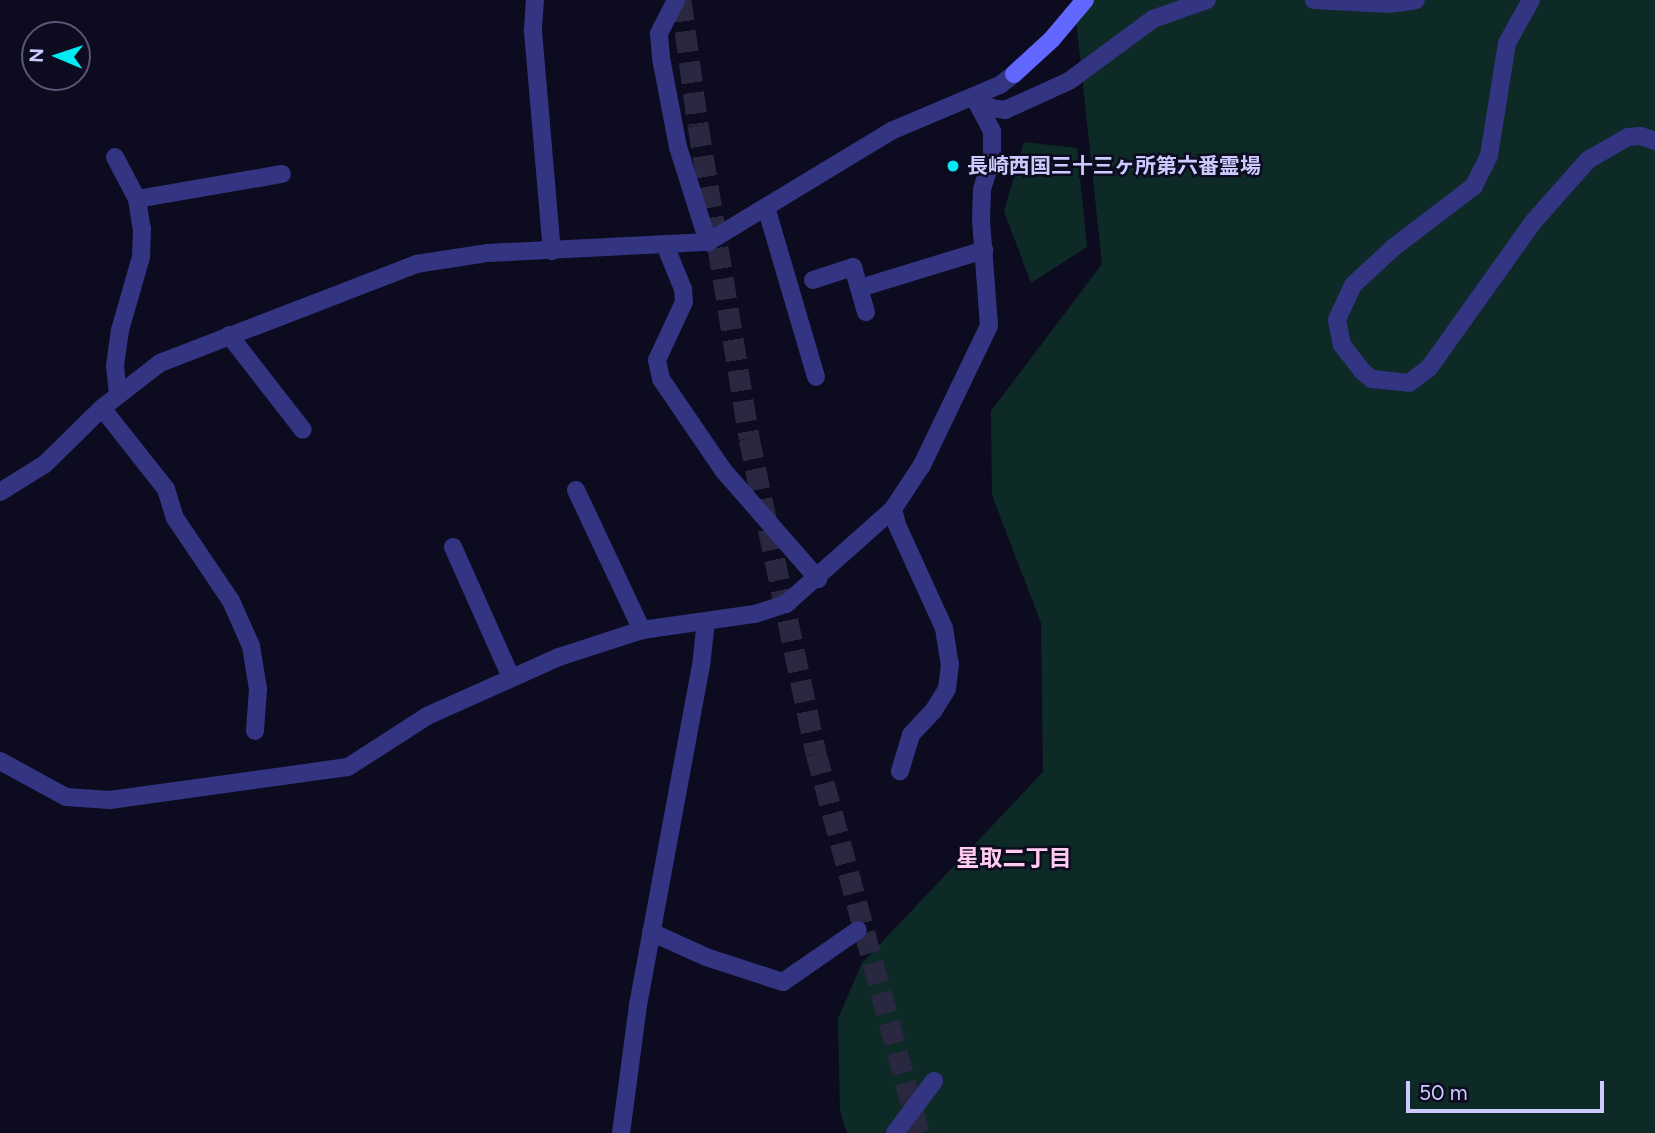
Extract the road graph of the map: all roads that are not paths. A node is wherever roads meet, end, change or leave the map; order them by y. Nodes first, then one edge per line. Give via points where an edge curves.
1 (535, 0) edge
2 (676, 0) edge
3 (1085, 0) edge
4 (1207, 0) edge
5 (1314, 0) edge
6 (1416, 0) edge
7 (1531, 0) edge
8 (974, 97) junction
9 (1655, 141) edge
10 (116, 157) dead end
11 (282, 174) dead end
12 (137, 199) junction
13 (766, 207) junction
14 (708, 242) junction
15 (665, 245) junction
16 (984, 250) junction
17 (552, 251) junction
18 (813, 280) dead end
19 (860, 288) junction
20 (866, 312) dead end
21 (229, 335) junction
22 (816, 377) dead end
23 (118, 396) junction
24 (102, 408) junction
25 (303, 430) dead end
26 (576, 490) dead end
27 (0, 492) edge
28 (893, 509) junction
29 (453, 547) dead end
30 (818, 579) junction
31 (706, 621) junction
32 (642, 630) junction
33 (512, 677) junction
34 (255, 731) dead end
35 (0, 761) edge
36 (900, 771) dead end
37 (858, 930) dead end
38 (651, 932) junction
39 (934, 1080) dead end
40 (621, 1133) edge
41 (895, 1133) edge

1 - 17 street via 533,31
2 - 14 street via 659,34 661,58 678,147
3 - 8 street via 1014,74
4 - 8 street via 1153,19 1069,81 1005,110 990,108
5 - 6 street via 1389,4
7 - 9 street via 1507,43 1489,156 1474,186 1393,248 1353,285 1342,308 1337,320 1342,345 1362,371 1372,379 1409,383 1429,368 1534,221 1588,160 1628,136
8 - 13 street via 891,131
8 - 16 street via 992,131 992,158 982,189
10 - 12 street
11 - 12 street
12 - 23 street via 141,257 120,330 115,366
13 - 14 street
13 - 22 street
14 - 15 street
15 - 17 street
15 - 30 street via 684,302 657,360 660,379 723,470
16 - 19 street
16 - 28 street via 989,326 922,465
17 - 21 street via 488,253 416,264
18 - 19 street via 853,267
19 - 20 street
21 - 23 street via 160,363
21 - 25 street
23 - 24 street
24 - 27 street via 45,464
24 - 34 street via 166,489 175,518 231,601 251,646 258,690
26 - 32 street
28 - 30 street
28 - 36 street via 944,628 950,664 947,689 911,735
29 - 33 street
30 - 31 street via 786,604
31 - 32 street
31 - 38 street
32 - 33 street
33 - 35 street via 427,716 348,767 110,800 66,797
37 - 38 street via 783,982 706,957
38 - 40 street
39 - 41 street

